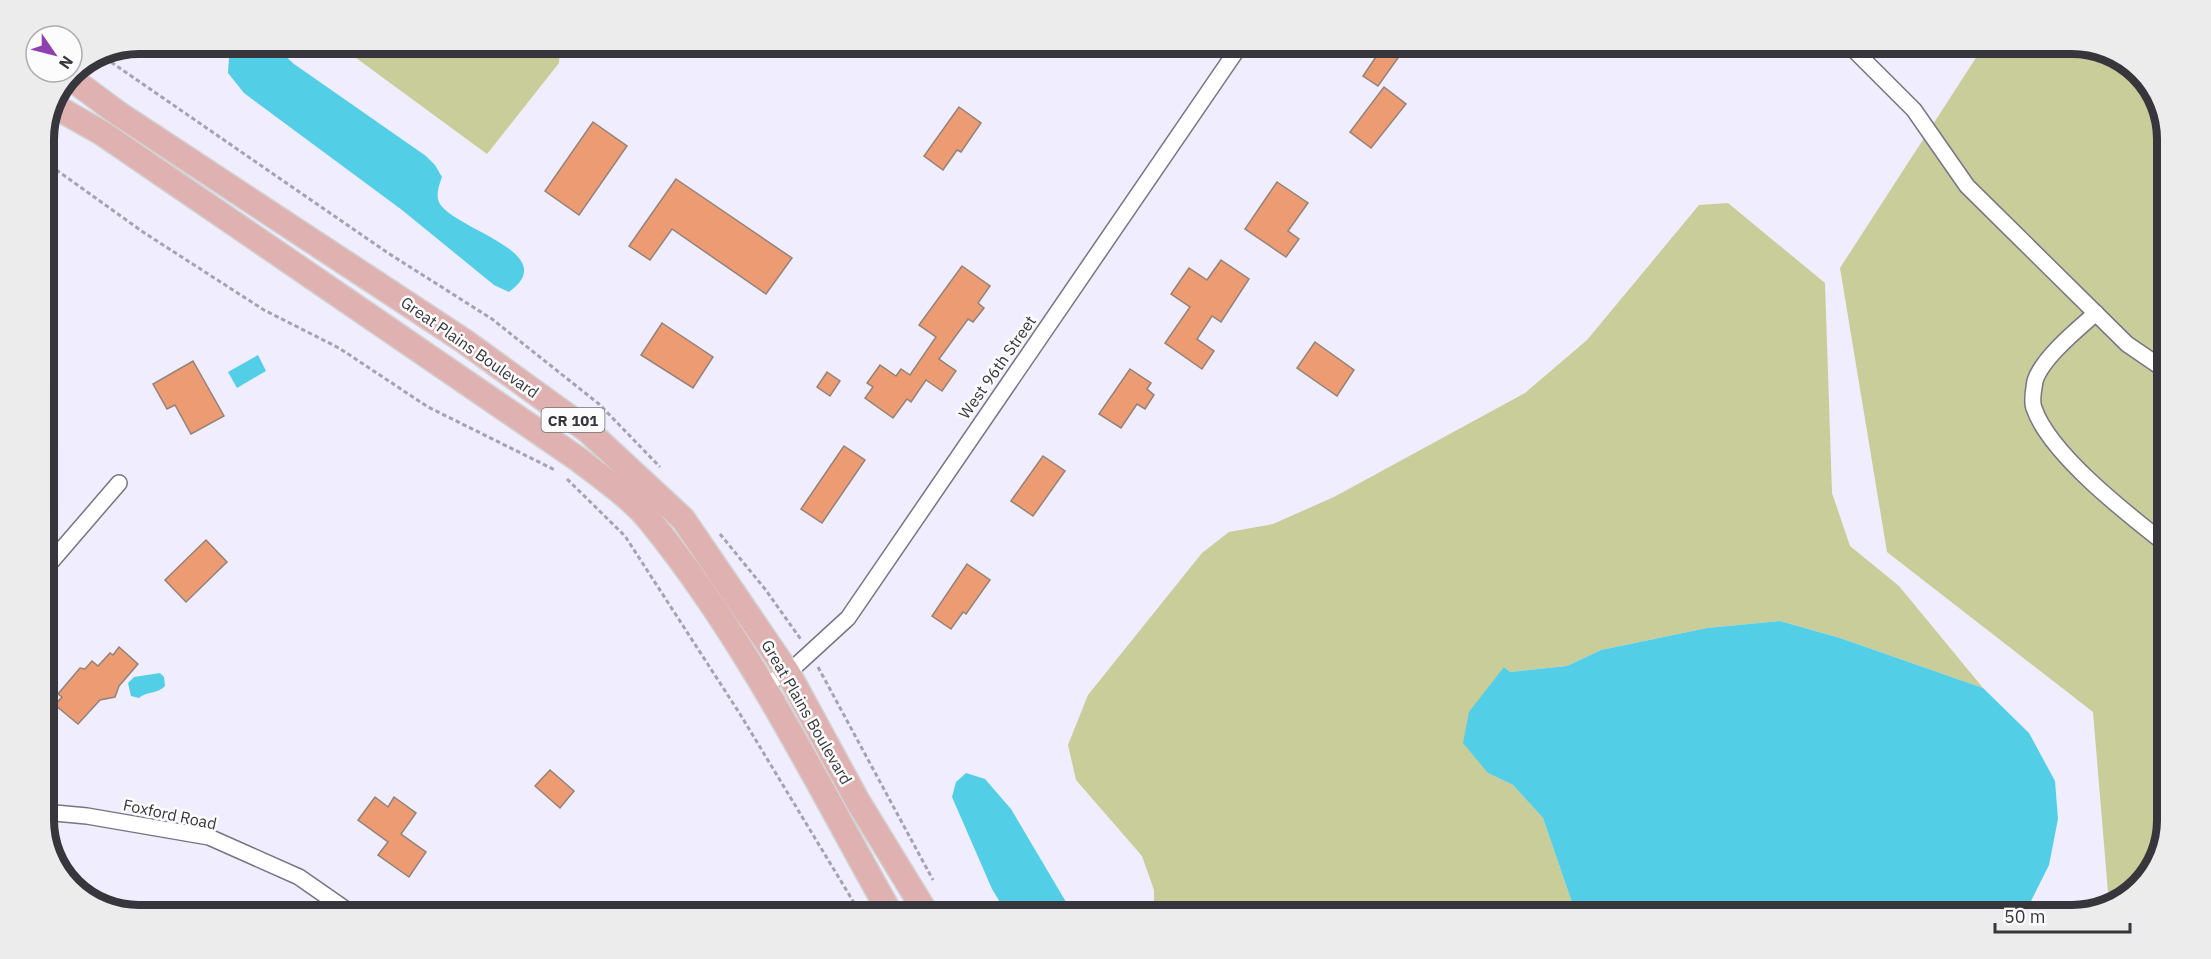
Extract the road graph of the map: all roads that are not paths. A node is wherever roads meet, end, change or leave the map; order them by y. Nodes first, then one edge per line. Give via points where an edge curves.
1 (1235, 54) edge
2 (1858, 54) edge
3 (78, 84) edge
4 (59, 109) edge
5 (2096, 313) junction
6 (2157, 365) edge
7 (119, 483) dead end
8 (2157, 537) edge
9 (54, 558) edge
10 (788, 673) junction
11 (763, 685) junction
12 (54, 813) edge
13 (339, 905) edge
14 (886, 905) edge
15 (921, 905) edge

1 - 10 street, West 96th Street via 848,618
2 - 5 street via 1914,110 1967,186
3 - 10 main road, Great Plains Boulevard / CR 101 via 464,341 587,430 683,519
4 - 11 main road, Great Plains Boulevard / CR 101 via 102,133 579,459 649,520
5 - 6 street via 2127,344
5 - 8 street via 2059,346 2036,379 2033,406 2047,435 2114,503
7 - 9 street
10 - 11 street, West 96th Street
10 - 15 main road, Great Plains Boulevard / CR 101 via 857,800
11 - 14 main road, Great Plains Boulevard / CR 101
12 - 13 street, Foxford Road via 209,837 299,878

